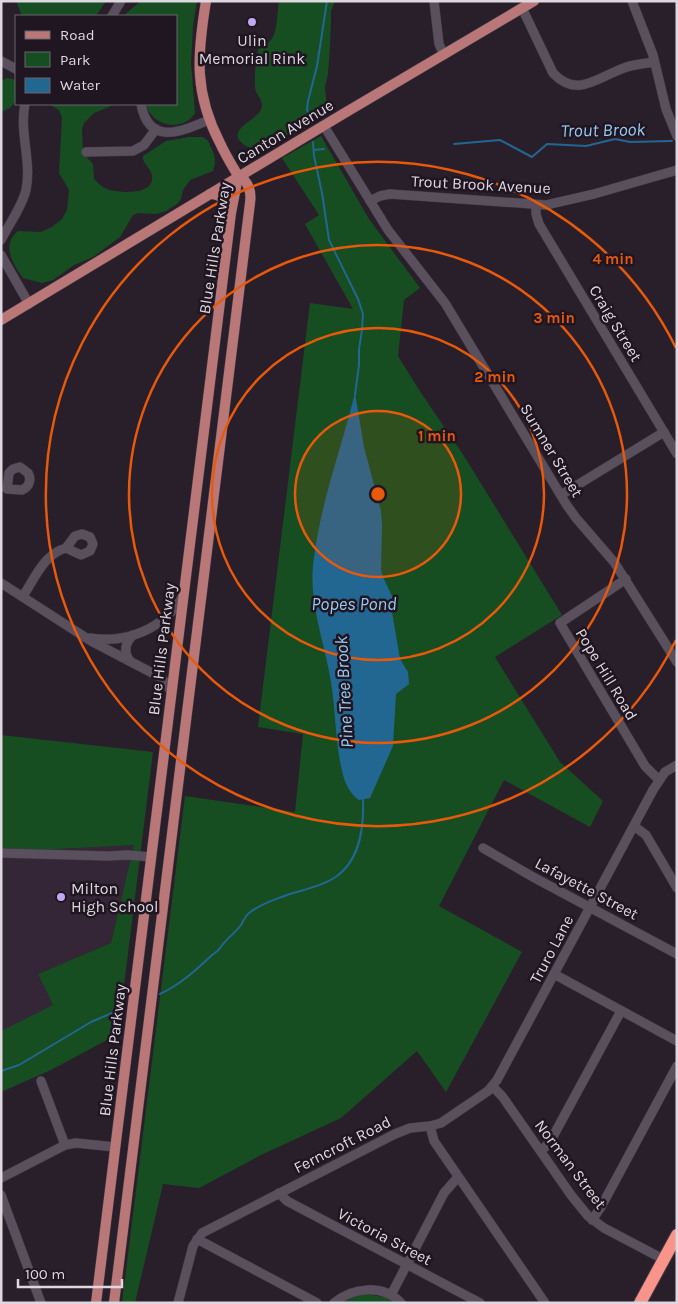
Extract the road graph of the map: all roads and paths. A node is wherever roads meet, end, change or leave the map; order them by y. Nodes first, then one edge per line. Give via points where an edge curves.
1 (121, 1) edge
2 (206, 1) edge
3 (434, 1) edge
4 (534, 1) edge
5 (632, 1) edge
6 (522, 8) junction
7 (113, 15) edge
8 (444, 55) junction
9 (1, 61) edge
10 (654, 62) junction
11 (15, 69) edge
12 (25, 105) edge
13 (141, 105) edge
14 (209, 120) junction
15 (324, 126) junction
16 (156, 129) junction
17 (677, 136) edge
18 (86, 152) dead end
19 (677, 170) edge
20 (238, 177) junction
21 (210, 194) junction
22 (370, 201) junction
23 (536, 205) junction
24 (250, 210) junction
25 (231, 213) junction
26 (1, 240) edge
27 (1, 255) edge
28 (28, 304) junction
29 (1, 320) edge
30 (664, 432) junction
31 (677, 454) edge
32 (561, 495) junction
33 (190, 536) junction
34 (208, 537) junction
35 (66, 548) dead end
36 (626, 580) junction
37 (1, 583) edge
38 (23, 596) junction
39 (183, 596) junction
40 (133, 635) junction
41 (85, 637) junction
42 (130, 661) junction
43 (677, 662) edge
44 (171, 691) junction
45 (677, 765) edge
46 (659, 780) junction
47 (634, 826) junction
48 (483, 848) dead end
49 (1, 853) edge
50 (151, 857) junction
51 (677, 888) edge
52 (590, 907) junction
53 (677, 954) edge
54 (554, 974) junction
55 (621, 1010) junction
56 (677, 1041) edge
57 (677, 1066) edge
58 (41, 1080) dead end
59 (493, 1087) junction
60 (430, 1126) junction
61 (65, 1145) junction
62 (115, 1150) junction
63 (541, 1151) junction
64 (133, 1156) junction
65 (458, 1177) junction
66 (1, 1178) edge
67 (279, 1193) junction
68 (1, 1194) edge
69 (592, 1220) junction
70 (677, 1235) edge
71 (197, 1239) junction
72 (664, 1259) junction
73 (406, 1265) junction
74 (390, 1295) junction
75 (41, 1303) edge
76 (96, 1303) edge
77 (114, 1303) edge
78 (178, 1303) edge
79 (317, 1303) edge
80 (334, 1303) edge
81 (402, 1303) edge
82 (480, 1303) edge
83 (545, 1303) edge
84 (640, 1303) edge

1 - 7 street
2 - 14 main road via 199,72 201,94
3 - 8 street via 439,44
4 - 6 main road, Canton Avenue
5 - 10 street
6 - 8 main road, Canton Avenue
6 - 10 street via 553,72 569,84 587,84 623,68
8 - 15 main road, Canton Avenue
9 - 11 street
10 - 17 street via 666,110
12 - 26 street via 25,191
13 - 16 street via 144,115
14 - 16 street via 176,132
14 - 20 main road
15 - 20 main road, Canton Avenue
15 - 22 street, Sumner Street
16 - 18 street via 144,146 133,151
19 - 23 street, Trout Brook Avenue via 551,205
20 - 21 main road, Canton Avenue
20 - 24 main road, Blue Hills Parkway via 248,186
20 - 25 main road, Blue Hills Parkway
21 - 25 main road via 223,198
21 - 28 main road, Canton Avenue
22 - 23 street, Trout Brook Avenue via 390,194
22 - 32 street, Sumner Street via 399,245 445,303
23 - 30 street, Craig Street via 539,224
24 - 25 main road via 239,204
24 - 34 main road, Blue Hills Parkway
25 - 33 main road, Blue Hills Parkway
27 - 28 street
28 - 29 main road, Canton Avenue
30 - 31 street, Craig Street
30 - 32 street
32 - 36 street, Sumner Street
33 - 34 main road
33 - 39 main road, Blue Hills Parkway
34 - 64 main road, Blue Hills Parkway
35 - 38 street via 48,557
36 - 43 street, Sumner Street
36 - 46 street, Pope Hill Road via 560,623 645,766
37 - 38 street
38 - 41 street
39 - 40 street via 164,619
39 - 44 main road, Blue Hills Parkway
40 - 41 street via 108,639
40 - 42 street via 125,650
41 - 42 street
42 - 44 street via 160,677
44 - 50 main road, Blue Hills Parkway
45 - 46 street, Truro Lane
46 - 47 street, Truro Lane
47 - 51 street via 646,835
47 - 52 street, Truro Lane
48 - 52 street, Lafayette Street
49 - 50 street
50 - 62 main road, Blue Hills Parkway
52 - 53 street, Lafayette Street
52 - 54 street, Truro Lane
54 - 55 street
54 - 59 street, Truro Lane
55 - 56 street
55 - 63 street via 550,1142
57 - 69 street
58 - 61 street
59 - 60 street, Truro Lane via 451,1117
59 - 63 street, Norman Street
60 - 65 street via 434,1141
60 - 67 street, Ferncroft Road via 401,1131
61 - 62 street via 76,1143
61 - 66 street
62 - 64 main road
62 - 76 main road, Blue Hills Parkway
63 - 69 street, Norman Street
64 - 77 main road, Blue Hills Parkway
65 - 73 street via 444,1193
65 - 83 street
67 - 71 street, Ferncroft Road via 205,1231
67 - 73 street, Victoria Street via 287,1201
68 - 75 street
69 - 72 street, Norman Street
70 - 72 highway
71 - 78 street
71 - 79 street
72 - 84 highway
73 - 74 street
73 - 82 street, Victoria Street
74 - 80 street via 376,1290 360,1290
74 - 81 street

